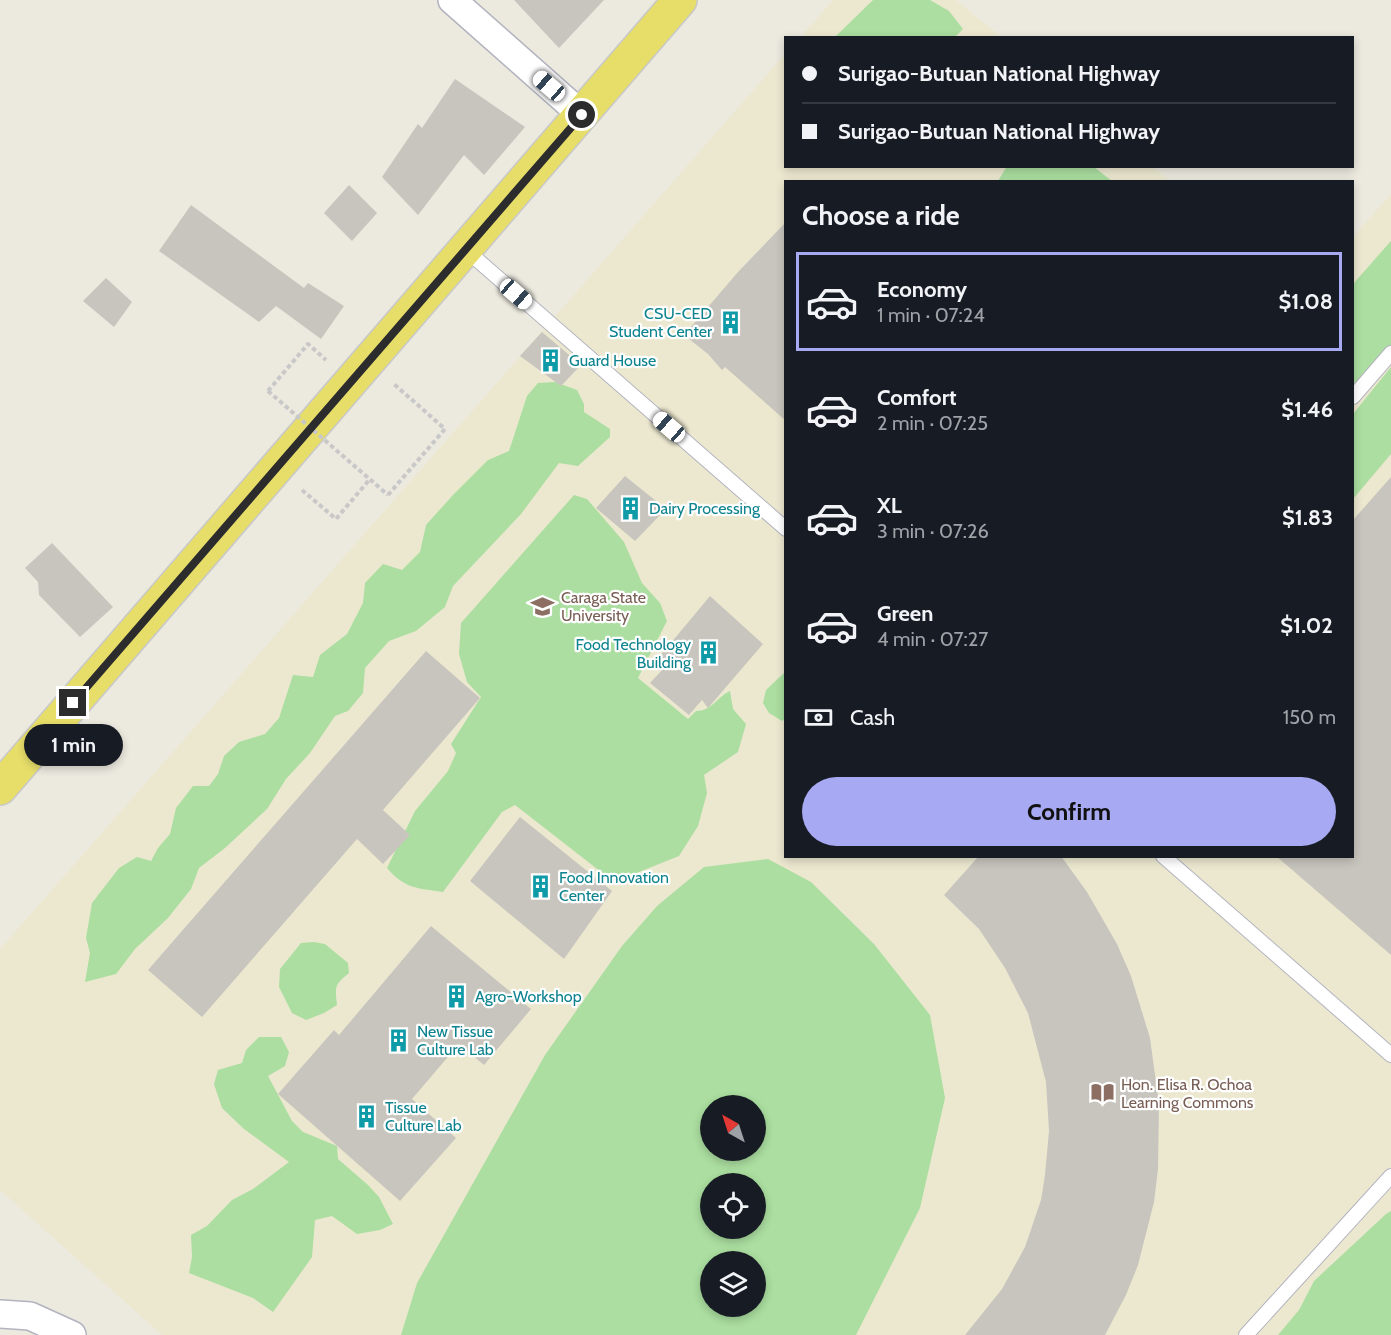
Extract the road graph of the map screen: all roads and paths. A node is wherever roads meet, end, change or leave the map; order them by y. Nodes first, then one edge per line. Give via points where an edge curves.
1 (452, 0) edge
2 (680, 0) edge
3 (582, 115) junction
4 (466, 250) junction
5 (308, 345) dead end
6 (1391, 352) edge
7 (369, 362) junction
8 (1354, 396) edge
9 (277, 468) junction
10 (370, 479) junction
11 (784, 527) edge
12 (0, 788) edge
13 (1165, 858) edge
14 (1391, 1055) edge
15 (1391, 1176) edge
16 (0, 1314) edge
17 (72, 1335) edge
18 (1246, 1335) edge

1 - 3 street
2 - 3 main road
3 - 4 main road
4 - 7 main road
4 - 11 lane
5 - 10 path, bridge via 268,391
6 - 8 lane
7 - 9 main road
7 - 10 path, bridge via 445,429 388,495
9 - 10 path via 336,519
9 - 12 main road
13 - 14 lane
15 - 18 lane
16 - 17 street via 30,1316

